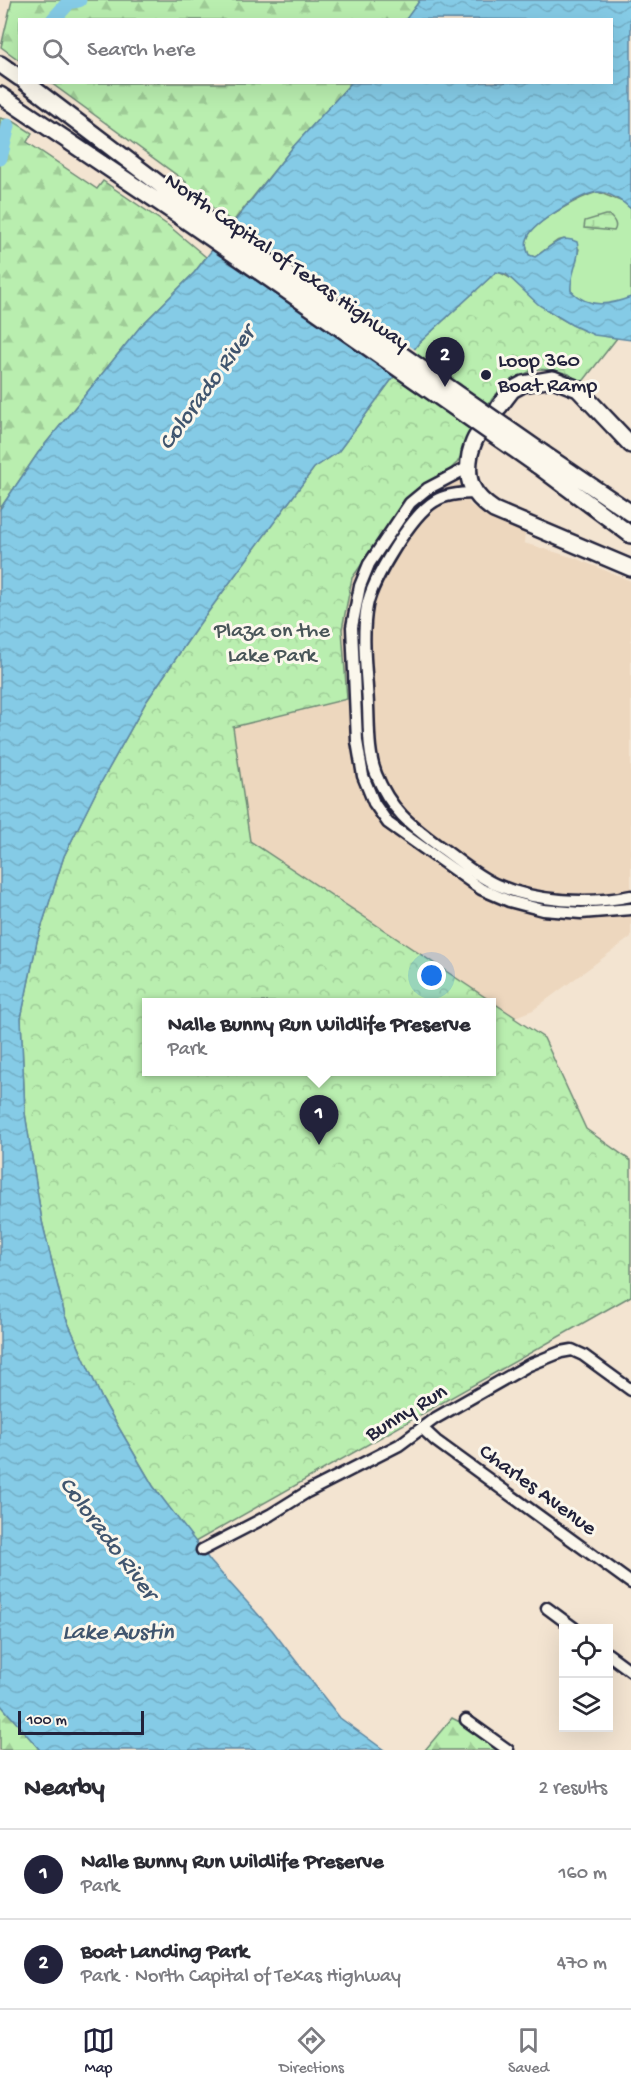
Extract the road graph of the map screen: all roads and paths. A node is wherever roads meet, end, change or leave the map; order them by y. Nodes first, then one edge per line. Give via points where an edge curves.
1 (0, 64) edge
2 (18, 77) edge
3 (28, 84) edge
4 (0, 95) edge
5 (179, 207) junction
6 (499, 407) dead end
7 (477, 436) dead end
8 (631, 445) edge
9 (540, 460) junction
10 (467, 468) junction
11 (475, 493) junction
12 (631, 513) edge
13 (631, 535) edge
14 (631, 568) edge
15 (370, 739) junction
16 (357, 741) junction
17 (456, 866) junction
18 (631, 896) edge
19 (618, 899) junction
20 (625, 910) edge
21 (631, 1390) edge
22 (422, 1428) junction
23 (202, 1550) dead end
24 (631, 1583) edge
25 (547, 1608) dead end
26 (568, 1624) edge
27 (613, 1657) edge
28 (631, 1671) edge
29 (466, 1720) dead end
30 (508, 1750) edge

1 - 2 highway
3 - 5 highway, North Capital of Texas Highway
4 - 5 highway, North Capital of Texas Highway
5 - 9 highway, North Capital of Texas Highway, bridge
6 - 8 highway via 512,390 523,384 553,379 578,389
7 - 10 highway
9 - 12 highway, North Capital of Texas Highway
9 - 13 highway, North Capital of Texas Highway
10 - 11 highway
10 - 16 street via 418,495 364,575 352,627
11 - 14 highway via 494,510
11 - 15 street via 446,496 430,504 375,582 365,623
15 - 16 street
15 - 17 street via 374,771 396,811
16 - 17 street via 363,776 388,823
17 - 19 street via 520,892 569,900
17 - 20 street via 481,889 525,906 573,913
18 - 19 street
19 - 20 street
21 - 22 street, Bunny Run via 572,1350 529,1365
22 - 23 street, Bunny Run via 399,1445
22 - 24 street, Charles Avenue
25 - 26 street
27 - 28 street
29 - 30 street

